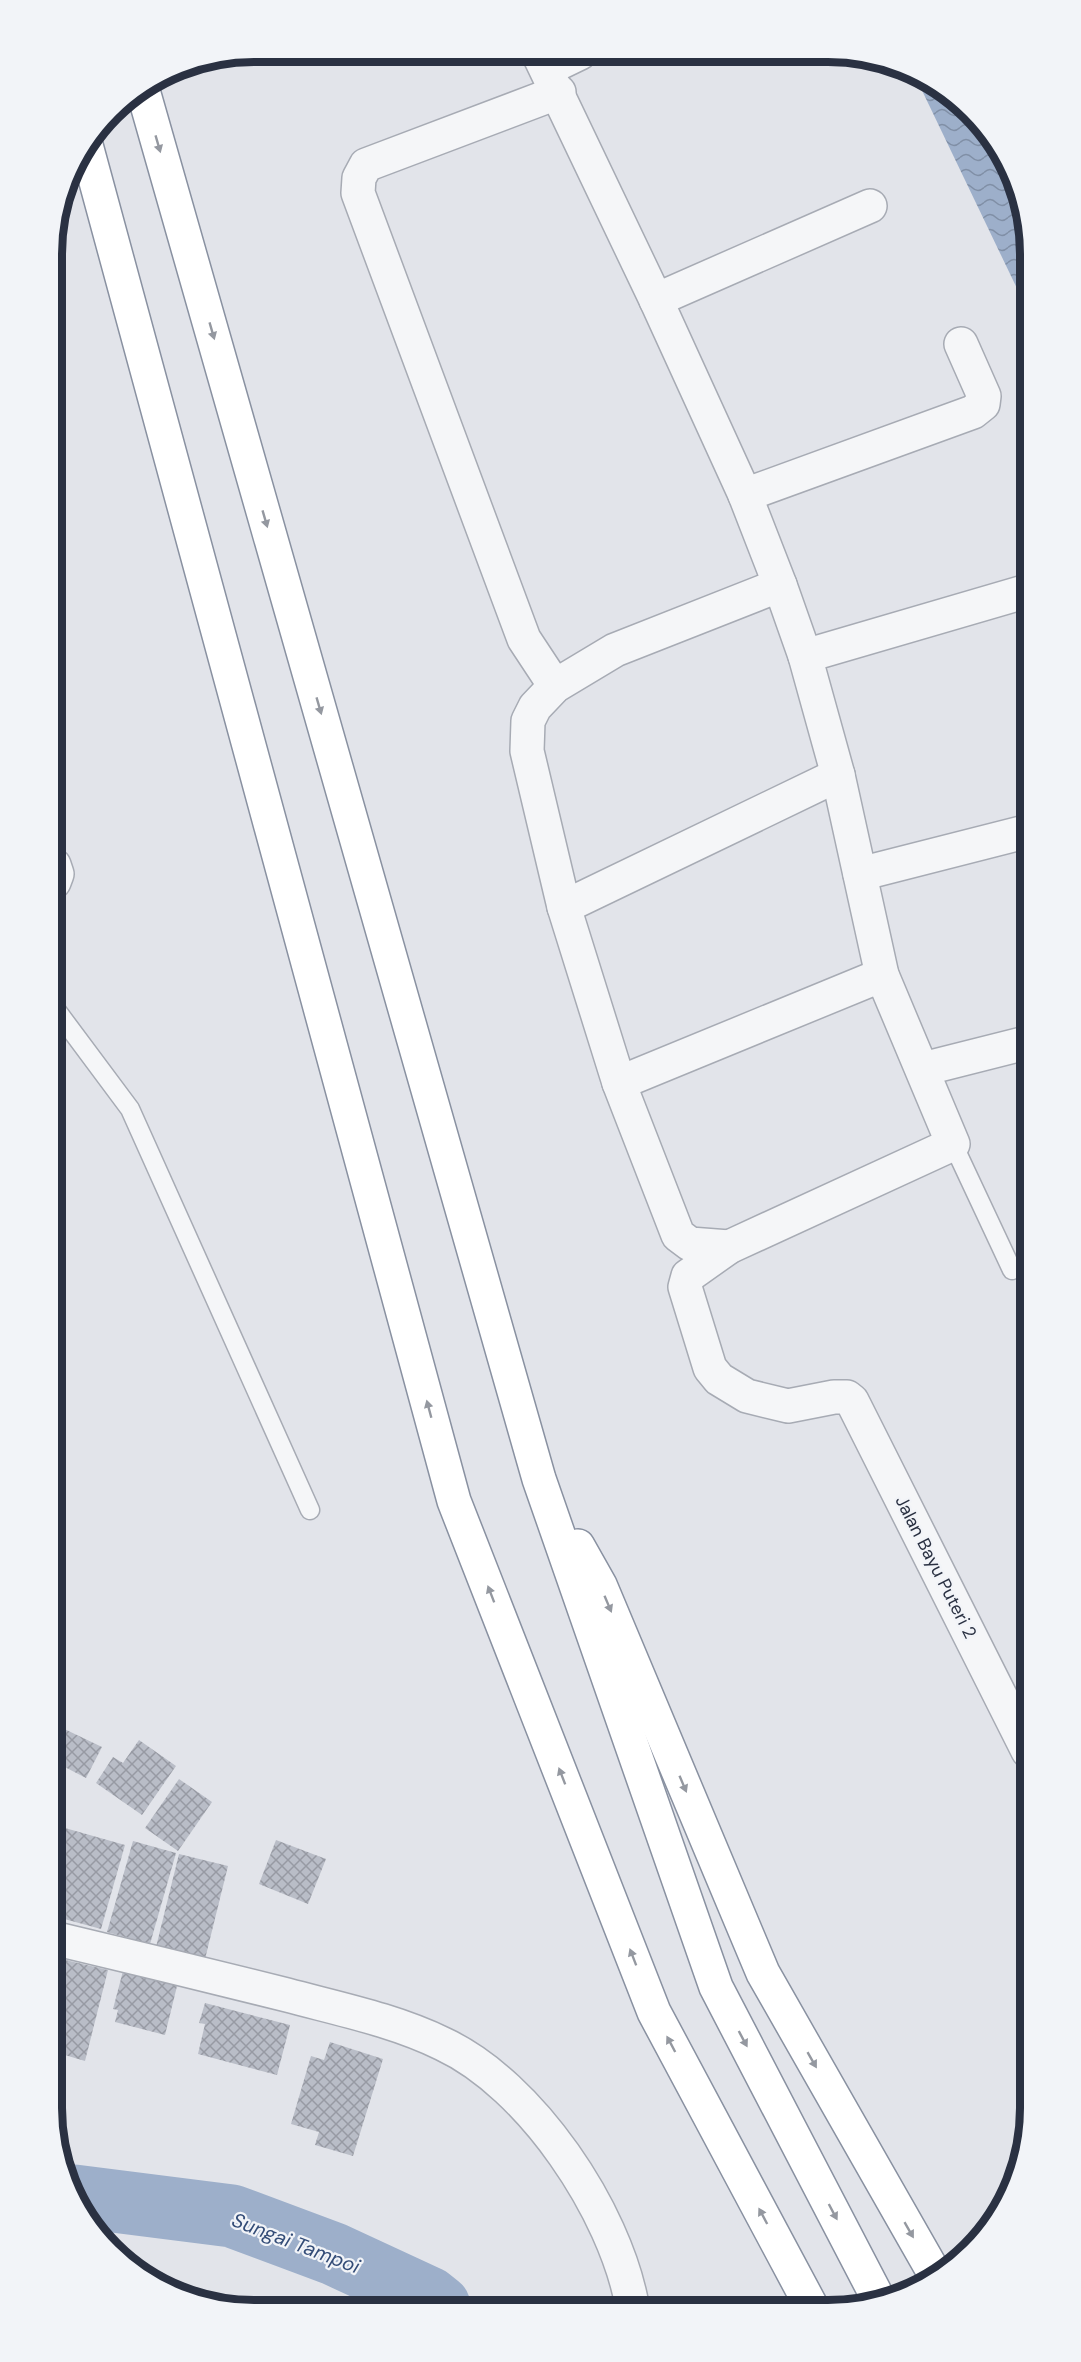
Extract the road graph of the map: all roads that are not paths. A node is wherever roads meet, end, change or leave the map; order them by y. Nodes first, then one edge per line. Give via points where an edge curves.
1 (564, 62) edge
2 (548, 71) edge
3 (145, 96) edge
4 (89, 155) edge
5 (870, 206) dead end
6 (656, 300) junction
7 (961, 344) dead end
8 (745, 495) junction
9 (780, 585) junction
10 (1020, 593) edge
11 (806, 656) junction
12 (555, 686) junction
13 (838, 775) junction
14 (1020, 833) edge
15 (860, 874) junction
16 (564, 907) junction
17 (882, 975) junction
18 (62, 1018) edge
19 (1020, 1045) edge
20 (923, 1069) junction
21 (619, 1083) junction
22 (953, 1144) junction
23 (729, 1246) junction
24 (1012, 1270) dead end
25 (539, 1479) junction
26 (310, 1510) dead end
27 (1019, 1733) edge
28 (62, 1940) edge
29 (932, 2269) edge
30 (876, 2294) edge
31 (630, 2300) edge
32 (808, 2300) edge

1 - 2 street
2 - 6 street
2 - 12 street via 366,165 359,178 358,193 524,639
3 -> 25 highway
32 -> 4 highway via 654,2012 454,1501
5 - 6 street
6 - 8 street
7 - 8 street via 984,396 983,404 973,412
8 - 9 street
9 - 11 street
9 - 12 street via 615,650
10 - 11 street
11 - 13 street
12 - 16 street via 534,707 528,721 527,751
13 - 15 street
13 - 16 street
14 - 15 street
15 - 17 street
16 - 21 street
17 - 20 street
17 - 21 street
18 - 26 lane via 130,1109
19 - 20 street
20 - 22 street
21 - 23 street via 678,1235 690,1244
22 - 23 street
22 - 24 lane
23 - 27 street, Jalan Bayu Puteri 2 via 686,1280 710,1368 737,1391 754,1398 788,1406 847,1397 854,1404
25 -> 29 highway via 600,1585 763,1973
25 -> 30 highway via 716,1987
28 - 31 street via 378,2019 444,2044 493,2075 534,2116 585,2185 610,2234

